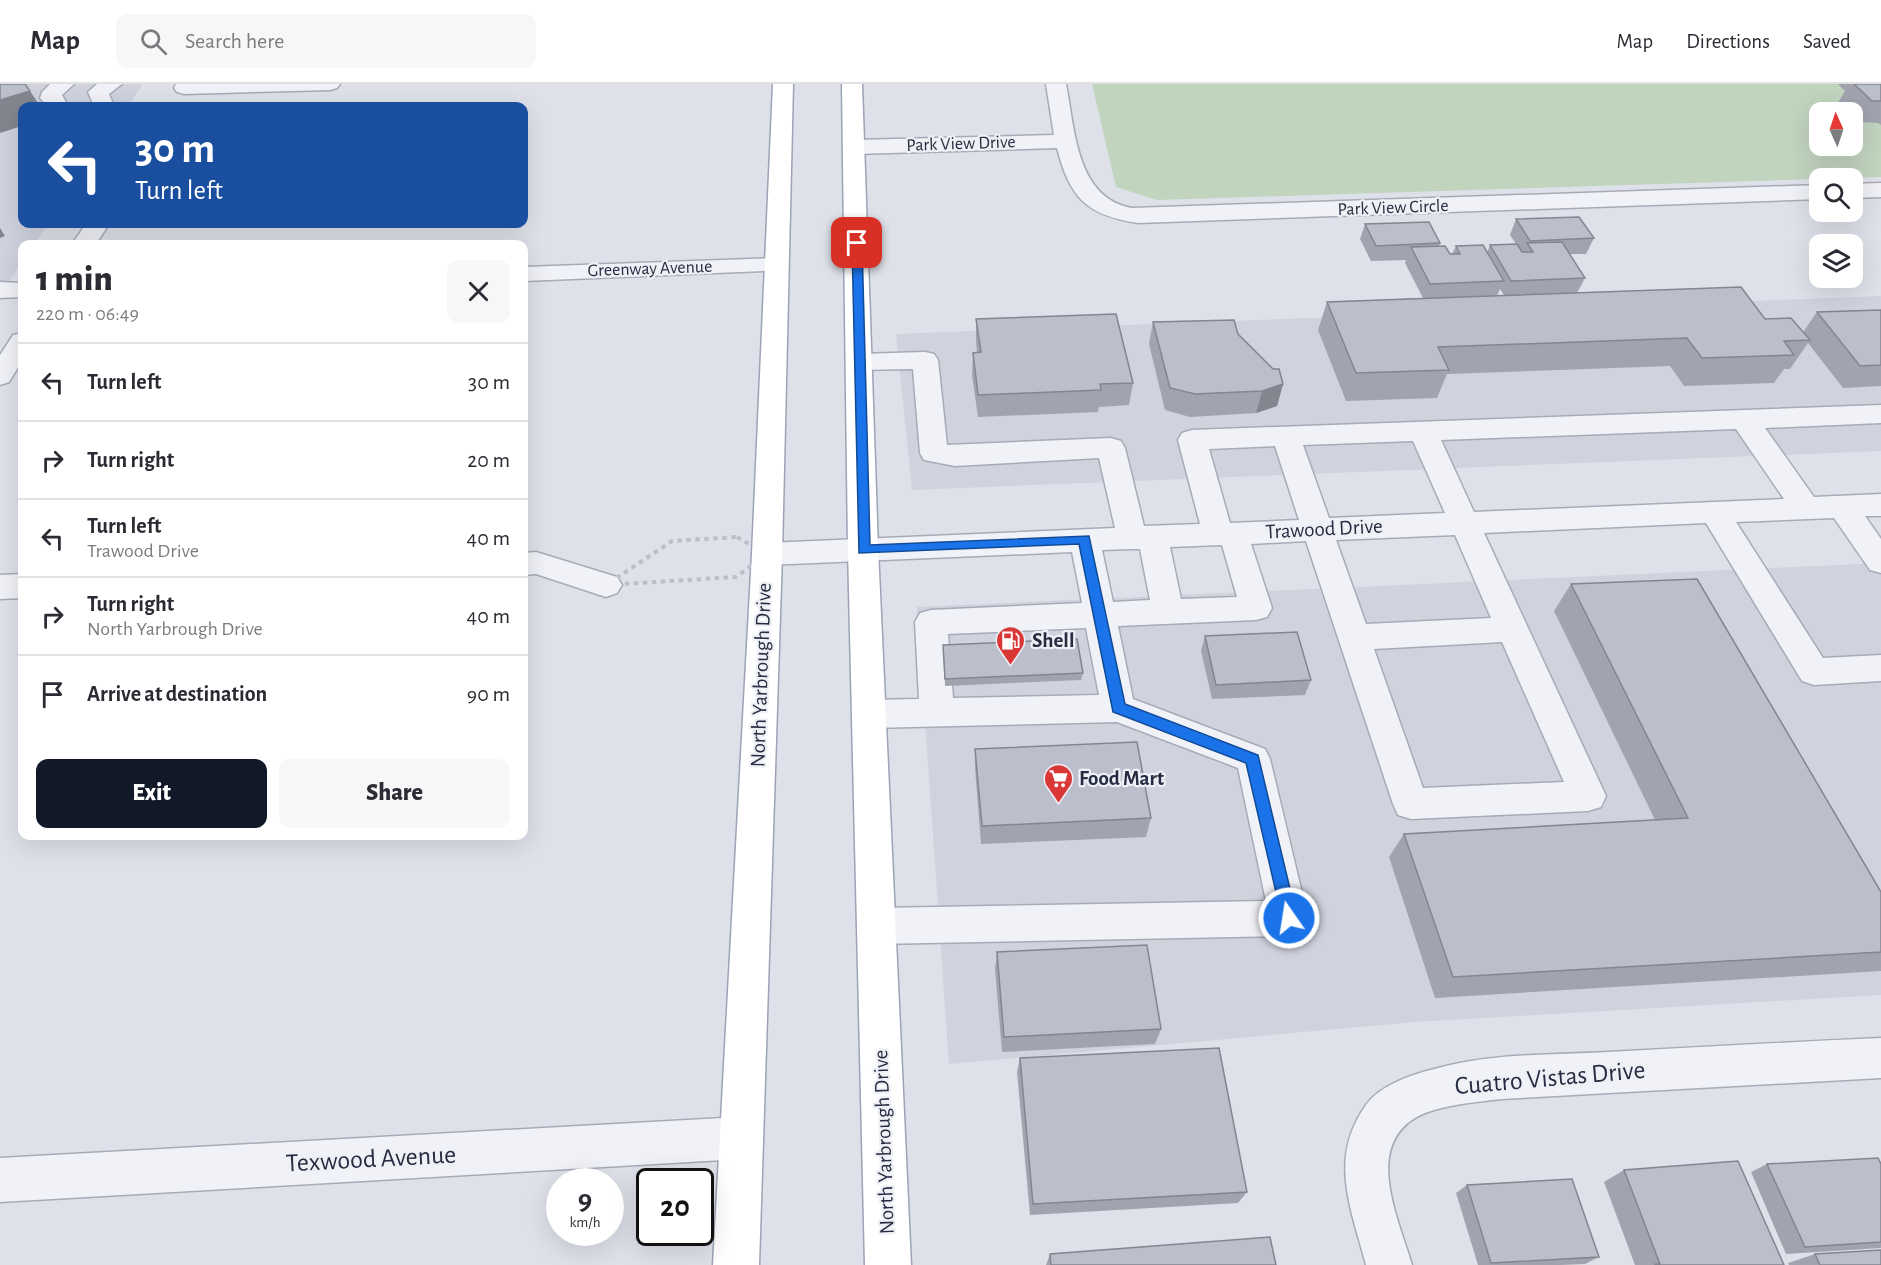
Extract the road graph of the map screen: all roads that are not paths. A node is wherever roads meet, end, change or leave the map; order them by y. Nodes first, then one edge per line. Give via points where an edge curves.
1 (64, 84) edge
2 (112, 84) edge
3 (330, 84) edge
4 (783, 84) edge
5 (852, 84) edge
6 (1056, 84) edge
7 (185, 86) edge
8 (54, 102) edge
9 (102, 102) edge
10 (175, 102) edge
11 (1067, 141) junction
12 (855, 147) junction
13 (1881, 190) edge
14 (1863, 191) edge
15 (1809, 192) edge
16 (776, 265) junction
17 (528, 274) edge
18 (0, 290) edge
19 (18, 290) edge
20 (18, 347) edge
21 (860, 362) junction
22 (0, 376) edge
23 (1881, 415) edge
24 (1744, 419) junction
25 (1423, 431) junction
26 (1286, 437) junction
27 (1881, 505) edge
28 (1842, 507) junction
29 (1806, 508) junction
30 (1714, 512) junction
31 (1464, 523) junction
32 (1317, 530) junction
33 (1226, 534) junction
34 (1142, 537) junction
35 (1085, 540) junction
36 (863, 549) junction
37 (767, 554) junction
38 (1881, 562) edge
39 (528, 564) edge
40 (606, 585) road end
41 (18, 586) edge
42 (0, 587) edge
43 (1168, 611) junction
44 (1100, 614) junction
45 (1512, 629) junction
46 (1354, 637) junction
47 (1881, 668) edge
48 (1118, 708) junction
49 (937, 712) junction
50 (870, 714) junction
51 (877, 926) junction
52 (1881, 1058) edge
53 (741, 1138) junction
54 (0, 1180) edge
55 (736, 1265) edge
56 (888, 1265) edge
57 (1389, 1265) edge

1 - 8 street via 52,92
2 - 9 street via 98,92
3 - 7 street
4 - 16 main road, North Yarbrough Drive
5 - 12 main road, North Yarbrough Drive
6 - 11 street, Park View Circle
7 - 10 street
11 - 12 street, Park View Drive
11 - 15 street, Park View Circle via 1082,188 1093,201 1119,213 1138,216
12 - 21 main road, North Yarbrough Drive
13 - 14 street
16 - 17 street, Greenway Avenue
16 - 37 main road, North Yarbrough Drive
18 - 19 street
20 - 22 street
21 - 34 street via 925,360 934,453 955,456 1112,448
21 - 36 main road, North Yarbrough Drive
23 - 24 street
24 - 25 street
24 - 29 street
25 - 26 street
25 - 31 street
26 - 32 street
26 - 33 street via 1192,440
27 - 28 street, Trawood Drive
28 - 29 street, Trawood Drive
28 - 38 street
29 - 30 street, Trawood Drive
30 - 31 street, Trawood Drive
30 - 47 street via 1814,672
31 - 32 street, Trawood Drive
31 - 45 street
32 - 33 street, Trawood Drive
32 - 46 street
33 - 34 street, Trawood Drive
33 - 43 street via 1256,608
34 - 35 street, Trawood Drive
34 - 43 street
35 - 36 street, Trawood Drive
35 - 44 street
36 - 37 street, Trawood Drive
36 - 50 main road, North Yarbrough Drive
37 - 53 main road, North Yarbrough Drive
39 - 40 street
41 - 42 street
43 - 44 street
44 - 48 street
44 - 49 street via 932,622
45 - 46 street
45 - 46 street via 1588,796 1412,804
48 - 49 street
48 - 51 street via 1253,759 1289,918
49 - 50 street
50 - 51 main road, North Yarbrough Drive
51 - 56 main road, North Yarbrough Drive
52 - 57 street, Cuatro Vistas Drive via 1502,1078 1444,1086 1393,1105 1374,1127 1366,1157 1369,1187
53 - 54 street, Texwood Avenue
53 - 55 main road, North Yarbrough Drive

